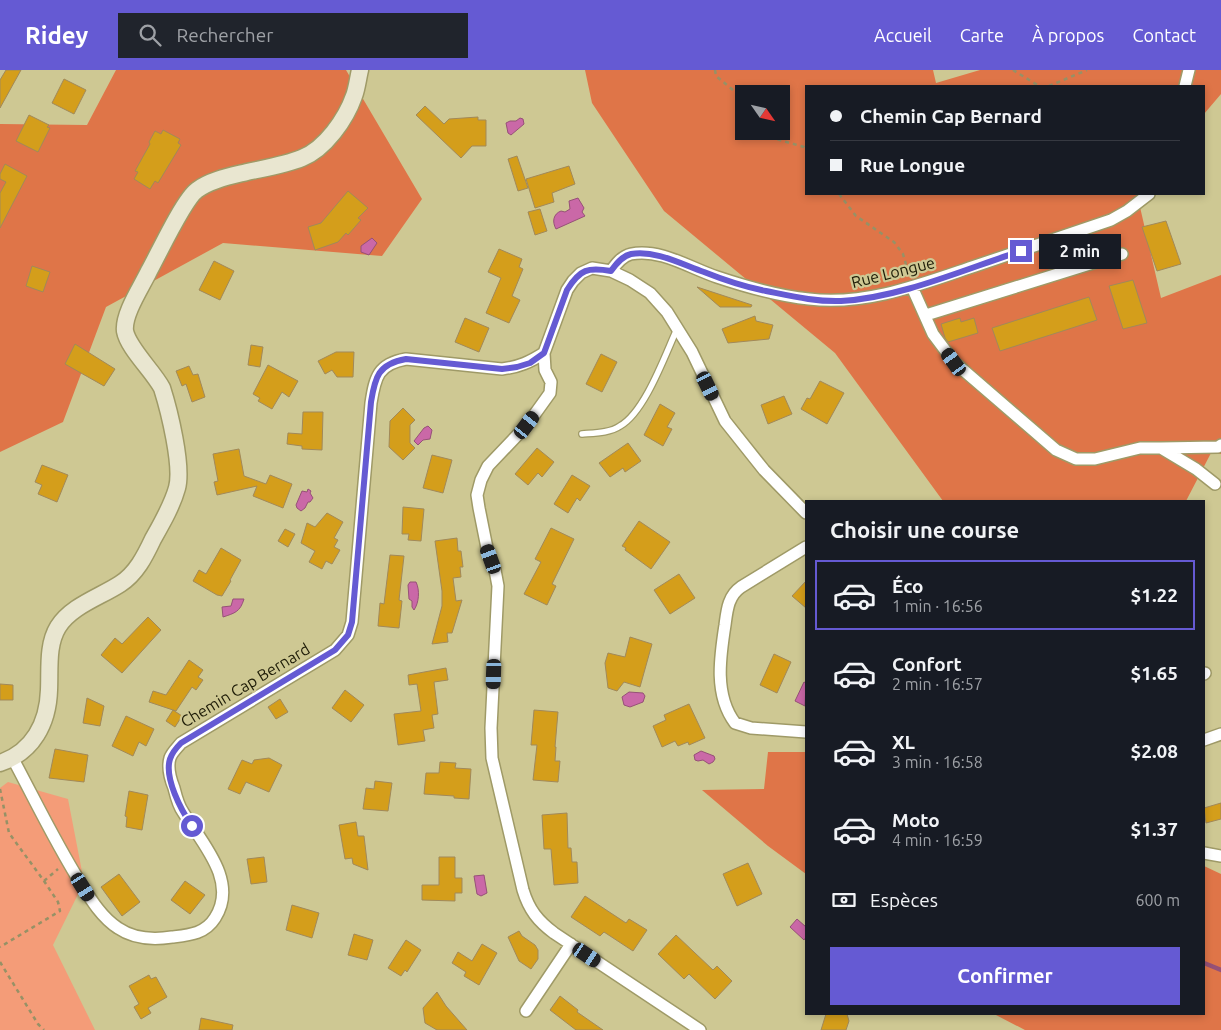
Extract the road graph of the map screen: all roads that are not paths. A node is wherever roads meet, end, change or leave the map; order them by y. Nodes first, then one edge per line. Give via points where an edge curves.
1 (360, 70) edge
2 (1189, 70) edge
3 (1185, 85) edge
4 (1148, 195) edge
5 (1122, 254) dead end
6 (611, 271) junction
7 (912, 287) junction
8 (926, 315) junction
9 (677, 329) junction
10 (544, 353) junction
11 (582, 434) dead end
12 (1221, 445) edge
13 (1161, 448) junction
14 (1215, 484) dead end
15 (805, 512) edge
16 (805, 548) edge
17 (805, 732) edge
18 (1221, 734) edge
19 (1205, 740) edge
20 (6, 761) edge
21 (1205, 853) edge
22 (1221, 856) edge
23 (571, 944) junction
24 (526, 1011) dead end
25 (700, 1030) edge

1 - 20 street via 354,96 323,146 302,158 237,174 195,190 133,302 125,329 128,341 162,388 179,466 178,486 135,570 120,585 77,610 58,626 50,653 46,713 28,747
2 - 3 street
4 - 7 street, Rue Longue via 1111,220
5 - 8 street
6 - 7 street, Rue Longue via 617,262 629,255 645,253 760,290 804,299 842,301
6 - 9 street via 650,293
6 - 10 street via 592,268 573,281
7 - 8 street
8 - 13 street via 933,334 954,362 1056,450 1076,459 1094,460 1140,448
9 - 11 lane via 639,408 631,417 613,430
9 - 15 street via 692,352 725,421 764,470
10 - 20 street, Chemin Cap Bernard via 530,363 502,369 406,359 387,365 374,380 352,622 348,635 335,650 181,743 170,758 170,776 182,810 212,856 220,875 220,907 216,917 202,931 192,935 147,938 127,933 106,919 91,900
10 - 23 street via 545,370 552,388 550,393 527,425 483,473 477,495 486,548 498,586 492,758 527,903 542,924
12 - 13 street
13 - 14 street
16 - 17 street via 732,595 720,655 726,709 735,723 752,728
18 - 19 street
21 - 22 street
23 - 24 street
23 - 25 street

